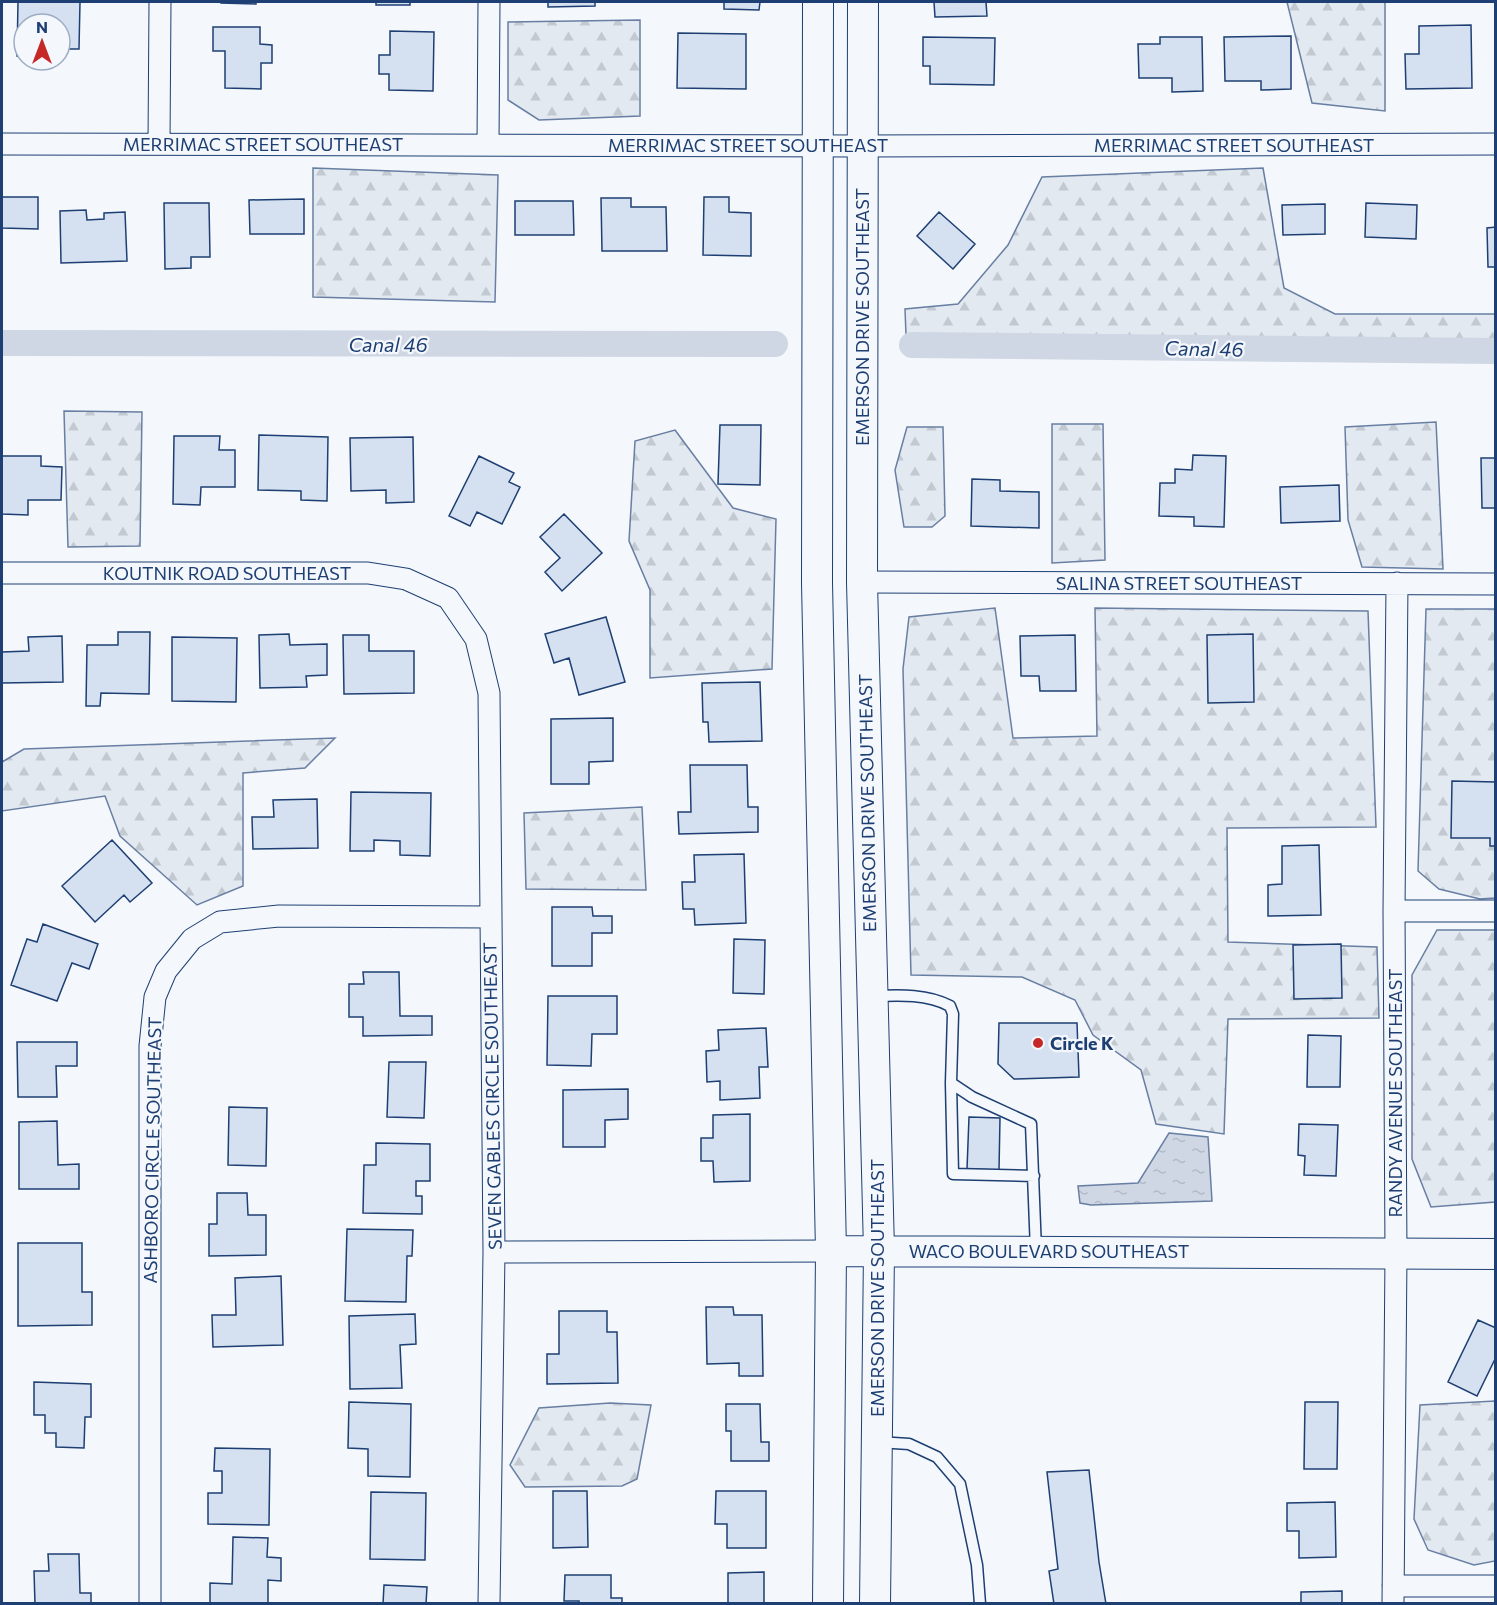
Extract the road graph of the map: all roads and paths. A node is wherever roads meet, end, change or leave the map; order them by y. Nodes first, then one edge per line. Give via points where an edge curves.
1 (160, 2) edge
2 (489, 2) edge
3 (818, 2) edge
4 (863, 2) edge
5 (159, 143) junction
6 (2, 144) edge
7 (488, 144) junction
8 (1496, 144) edge
9 (817, 146) junction
10 (862, 146) junction
11 (2, 573) edge
12 (862, 582) junction
13 (1397, 584) junction
14 (1496, 584) edge
15 (448, 598) joint
16 (1394, 911) junction
17 (1496, 911) edge
18 (490, 917) junction
19 (872, 996) junction
20 (951, 1083) junction
21 (1034, 1176) junction
22 (879, 1250) junction
23 (831, 1251) junction
24 (1036, 1251) junction
25 (494, 1252) junction
26 (1396, 1254) junction
27 (1496, 1254) edge
28 (877, 1442) junction
29 (1496, 1586) edge
30 (1393, 1595) edge
31 (150, 1604) edge
32 (489, 1604) edge
33 (828, 1604) edge
34 (875, 1604) edge
35 (980, 1604) edge

1 - 5 street
2 - 7 street
3 - 9 street
4 - 10 street, EMERSON DRIVE SOUTHEAST
5 - 6 street, MERRIMAC STREET SOUTHEAST
5 - 7 street, MERRIMAC STREET SOUTHEAST
7 - 9 street, MERRIMAC STREET SOUTHEAST
8 - 10 street, MERRIMAC STREET SOUTHEAST
9 - 10 street, MERRIMAC STREET SOUTHEAST
9 - 23 street via 816,583
10 - 12 street, EMERSON DRIVE SOUTHEAST
11 - 15 street, KOUTNIK ROAD SOUTHEAST via 368,573 406,579
12 - 13 street, SALINA STREET SOUTHEAST
12 - 19 street, EMERSON DRIVE SOUTHEAST
13 - 14 street, SALINA STREET SOUTHEAST
13 - 16 street, RANDY AVENUE SOUTHEAST
15 - 18 street, SEVEN GABLES CIRCLE SOUTHEAST via 476,639 489,693
16 - 17 street
16 - 26 street, RANDY AVENUE SOUTHEAST
18 - 25 street, SEVEN GABLES CIRCLE SOUTHEAST
18 - 31 street, ASHBORO CIRCLE SOUTHEAST via 279,916 220,922 192,939 166,971 155,997 150,1046
19 - 20 lane via 938,999 950,1006
19 - 22 street, EMERSON DRIVE SOUTHEAST
20 - 21 lane via 1031,1124
20 - 21 lane via 953,1174
21 - 24 lane
22 - 23 street, WACO BOULEVARD SOUTHEAST
22 - 24 street, WACO BOULEVARD SOUTHEAST
22 - 28 street, EMERSON DRIVE SOUTHEAST
23 - 25 street, WACO BOULEVARD SOUTHEAST
23 - 33 street
24 - 26 street, WACO BOULEVARD SOUTHEAST
25 - 32 street, SEVEN GABLES CIRCLE SOUTHEAST
26 - 27 street, WACO BOULEVARD SOUTHEAST
26 - 30 street, RANDY AVENUE SOUTHEAST
28 - 34 street, EMERSON DRIVE SOUTHEAST
28 - 35 lane via 909,1444 938,1457 960,1484 977,1565
29 - 30 street

